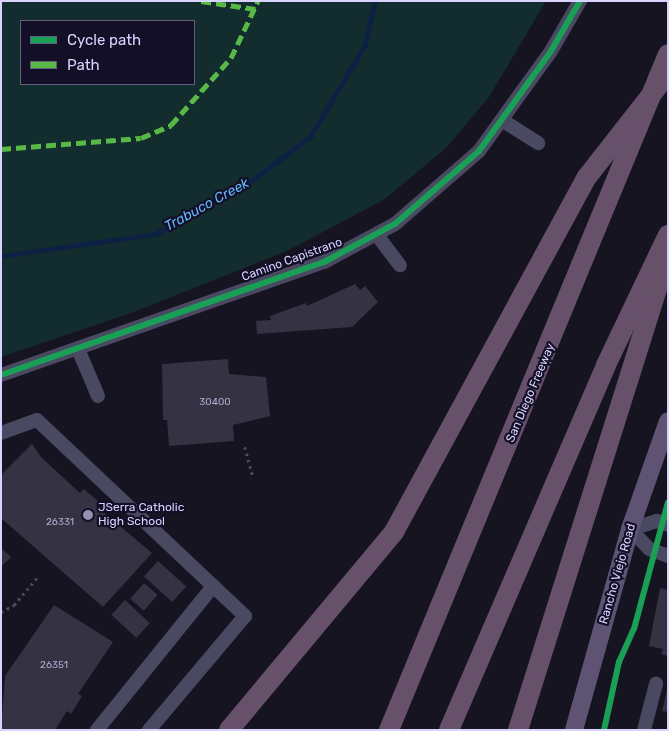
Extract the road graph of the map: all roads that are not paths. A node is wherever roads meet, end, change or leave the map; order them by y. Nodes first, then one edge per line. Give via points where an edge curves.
1 (580, 1) edge
2 (668, 54) edge
3 (659, 85) junction
4 (502, 120) junction
5 (538, 143) dead end
6 (377, 235) junction
7 (668, 235) edge
8 (668, 255) edge
9 (400, 264) dead end
10 (78, 349) junction
11 (1, 375) edge
12 (98, 396) dead end
13 (668, 421) edge
14 (1, 433) edge
15 (668, 525) edge
16 (630, 529) junction
17 (668, 556) edge
18 (213, 586) junction
19 (656, 684) dead end
20 (97, 730) edge
21 (149, 730) edge
22 (229, 730) edge
23 (389, 730) edge
24 (449, 730) edge
25 (518, 730) edge
26 (574, 730) edge
27 (644, 730) edge

1 - 4 street, Camino Capistrano
2 - 3 highway, San Diego Freeway
3 - 22 highway via 587,177 394,532
3 - 23 highway, San Diego Freeway
4 - 5 street
4 - 6 street, Camino Capistrano via 445,184
6 - 9 street
6 - 10 street, Camino Capistrano via 324,262
7 - 24 highway via 606,365
8 - 25 highway
10 - 11 street, Camino Capistrano
10 - 12 street
13 - 16 main road, Rancho Viejo Road
14 - 18 street via 37,420
15 - 16 street via 657,521
16 - 17 street via 649,549
16 - 26 main road, Rancho Viejo Road
18 - 20 street
18 - 21 street via 244,616
19 - 27 street

